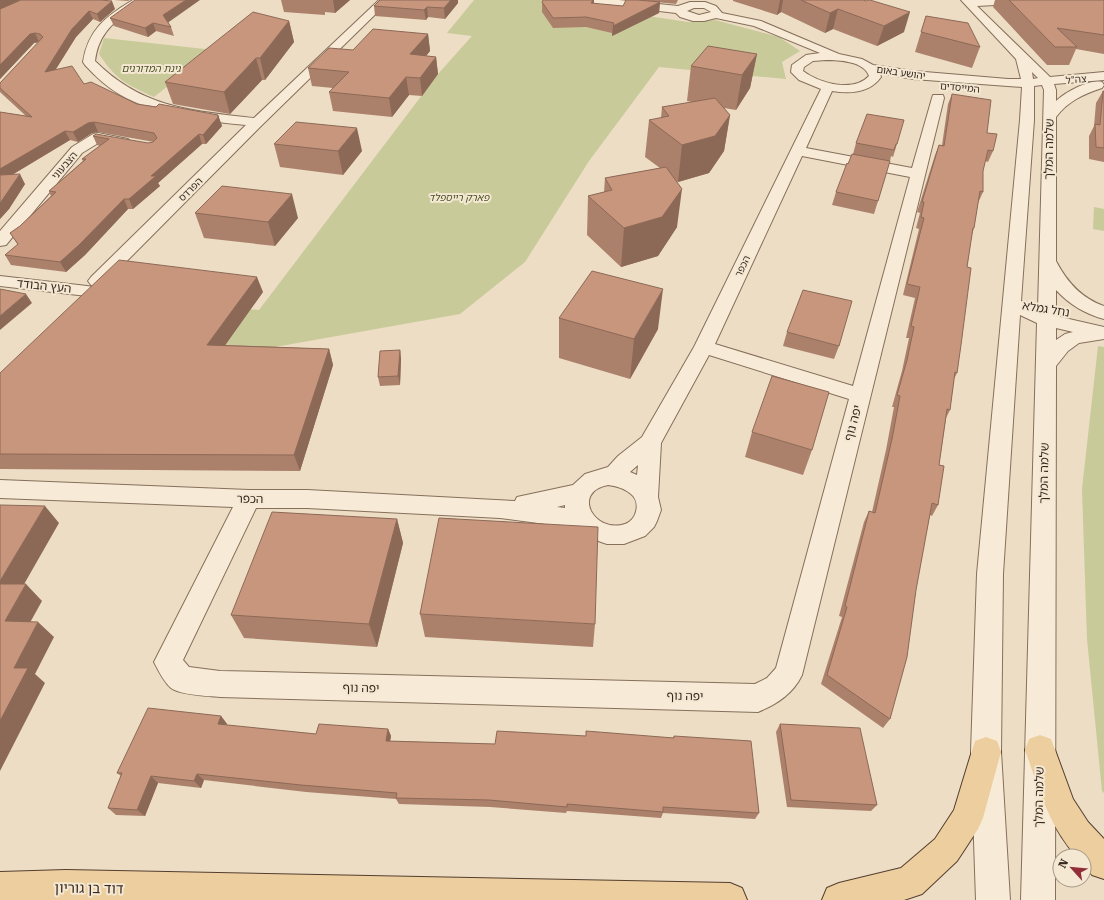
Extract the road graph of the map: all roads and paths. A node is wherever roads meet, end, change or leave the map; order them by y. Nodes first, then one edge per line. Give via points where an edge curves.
1 (384, 0) edge
2 (591, 0) edge
3 (1030, 0) edge
4 (698, 2) edge
5 (967, 2) edge
6 (136, 3) edge
7 (116, 4) dead end
8 (681, 10) junction
9 (715, 15) junction
10 (807, 43) junction
11 (810, 58) junction
12 (1022, 58) junction
13 (854, 60) junction
14 (870, 68) junction
15 (1036, 68) junction
16 (1079, 79) junction
17 (1102, 82) edge
18 (870, 83) junction
19 (1049, 86) junction
20 (828, 87) junction
21 (1028, 87) junction
22 (980, 88) junction
23 (938, 98) dead end
24 (1050, 116) junction
25 (1026, 120) junction
26 (257, 122) junction
27 (137, 144) edge
28 (798, 151) junction
29 (918, 174) junction
30 (0, 241) edge
31 (1048, 262) junction
32 (0, 281) edge
33 (87, 291) junction
34 (75, 304) edge
35 (1012, 304) junction
36 (1047, 313) junction
37 (1104, 313) edge
38 (1104, 320) edge
39 (1104, 334) edge
40 (704, 347) junction
41 (1046, 365) junction
42 (860, 395) junction
43 (650, 443) junction
44 (613, 477) junction
45 (0, 489) edge
46 (579, 493) junction
47 (647, 496) junction
48 (249, 499) junction
49 (500, 509) junction
50 (581, 519) junction
51 (1040, 750) junction
52 (986, 752) junction
53 (1104, 863) edge
54 (0, 889) edge
55 (730, 900) edge
56 (839, 900) edge
57 (993, 900) edge
58 (1038, 900) edge

1 - 26 street, הפרדס
2 - 8 street
3 - 5 street
4 - 8 street
4 - 9 street via 714,8 717,13
5 - 12 street
6 - 7 street
6 - 26 street via 106,23 95,37 89,62 105,80 135,98 159,106 201,116
8 - 9 street via 686,15 696,18
9 - 10 street via 757,23
10 - 11 street via 811,49
10 - 13 street via 823,51
11 - 13 street via 836,57
11 - 20 street, המייסדים via 798,65 797,72 812,82
12 - 15 street
12 - 21 street, שלמה המלך
13 - 14 street, יהושע באום
14 - 18 street via 875,77
14 - 21 street, יהושע באום
15 - 16 street
15 - 19 street
16 - 17 street, צה"ל
16 - 19 street, צה"ל
17 - 19 street, צה"ל
17 - 24 street via 1070,95
18 - 20 street, המייסדים via 853,88
18 - 22 street, המייסדים via 905,82
19 - 21 street, המייסדים
19 - 24 street, שלמה המלך
20 - 28 street, הכפר
21 - 22 street, המייסדים
21 - 25 street, שלמה המלך
22 - 25 street via 1010,98 1020,107
23 - 29 street, יפה נוף
24 - 31 street, שלמה המלך
25 - 35 street, שלמה המלך
26 - 33 street, הפרדס
27 - 30 street, הצבעוני via 98,137 77,150
28 - 29 street
28 - 40 street, הכפר
29 - 42 street, יפה נוף
31 - 36 street, שלמה המלך
31 - 37 street via 1056,279 1070,295
32 - 33 street, העץ הבודד
33 - 34 street, הפרדס
35 - 36 street, נחל גמלא
35 - 52 street, שלמה המלך via 990,574
36 - 38 street, נחל גמלא
36 - 39 street, נחל גמלא
36 - 41 street, שלמה המלך
39 - 41 street via 1076,336 1066,341
40 - 42 street
40 - 43 street, הכפר
41 - 51 street, שלמה המלך
42 - 48 street, יפה נוף via 788,675 777,687 758,698 220,684 181,679 168,662
43 - 44 street, הכפר via 626,462
43 - 47 street, הכפר
44 - 46 street via 594,480
44 - 47 street via 637,484
45 - 48 street, הכפר
46 - 49 street, הכפר
46 - 50 street via 577,509
47 - 50 street via 647,517 637,528 626,533 613,535 600,532 589,527
48 - 49 street, הכפר via 307,498
49 - 50 street, הכפר
51 - 53 main road via 1061,808 1077,833
51 - 58 street, שלמה המלך
52 - 56 main road via 967,818 946,850 910,882
52 - 57 street, שלמה המלך
54 - 55 main road, דוד בן גוריון via 74,887

